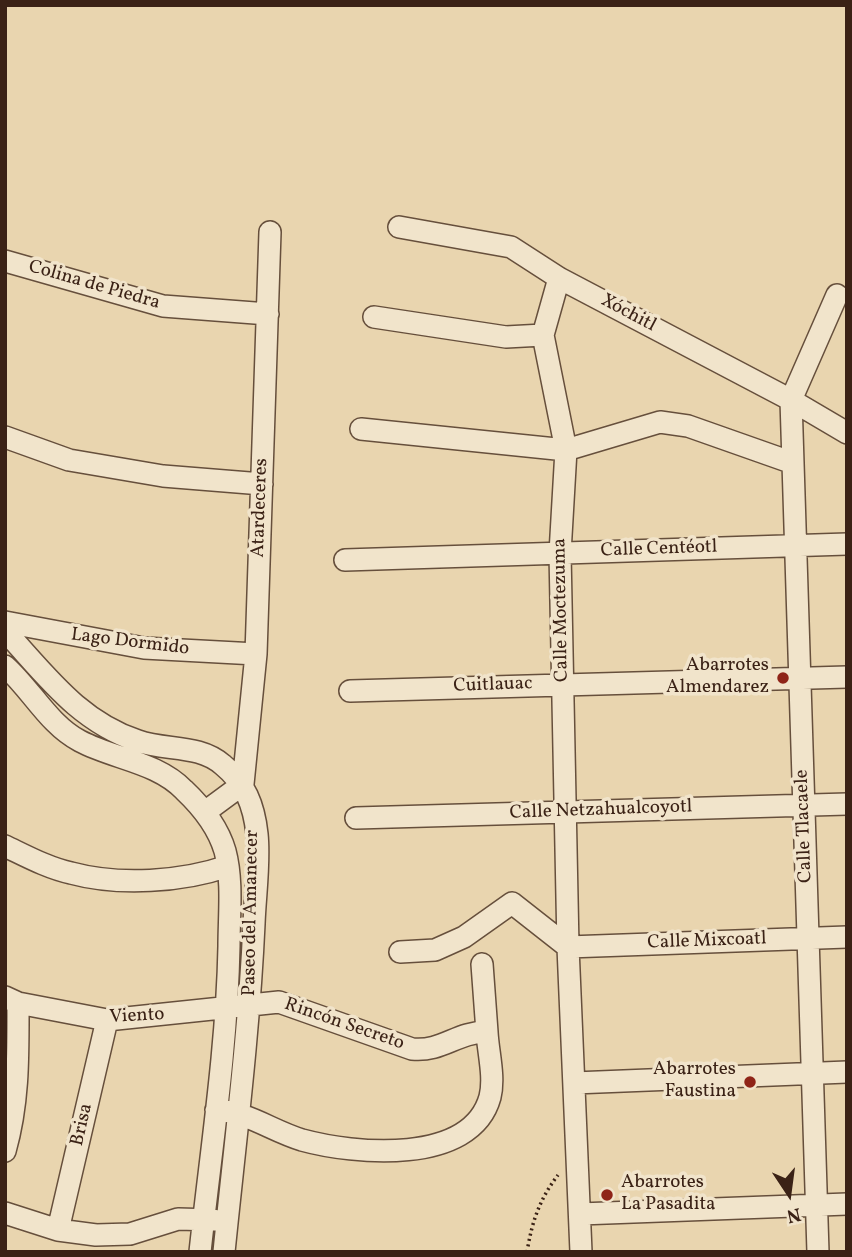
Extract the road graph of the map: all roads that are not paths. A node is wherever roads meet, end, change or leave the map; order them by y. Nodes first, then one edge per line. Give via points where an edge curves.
1 (399, 227) dead end
2 (270, 232) dead end
3 (5, 261) edge
4 (559, 278) junction
5 (837, 295) dead end
6 (268, 314) junction
7 (374, 317) dead end
8 (543, 335) junction
9 (791, 400) junction
10 (361, 429) dead end
11 (847, 433) edge
12 (5, 437) edge
13 (566, 450) junction
14 (793, 463) junction
15 (262, 484) junction
16 (847, 544) edge
17 (796, 546) junction
18 (560, 553) junction
19 (345, 560) dead end
20 (5, 622) edge
21 (5, 631) edge
22 (256, 654) junction
23 (5, 666) edge
24 (847, 677) edge
25 (800, 678) junction
26 (563, 684) junction
27 (350, 691) dead end
28 (243, 784) junction
29 (847, 804) edge
30 (804, 806) junction
31 (566, 812) junction
32 (205, 813) junction
33 (356, 818) dead end
34 (5, 846) edge
35 (229, 866) junction
36 (847, 937) edge
37 (808, 938) junction
38 (568, 947) junction
39 (400, 952) dead end
40 (482, 964) dead end
41 (11, 1000) edge
42 (251, 1002) junction
43 (228, 1006) junction
44 (107, 1020) junction
45 (487, 1032) junction
46 (847, 1072) edge
47 (812, 1073) junction
48 (574, 1083) junction
49 (216, 1110) junction
50 (239, 1111) junction
51 (5, 1152) edge
52 (847, 1204) edge
53 (816, 1205) junction
54 (5, 1213) edge
55 (580, 1214) junction
56 (203, 1219) junction
57 (227, 1222) junction
58 (58, 1230) junction
59 (200, 1252) edge
60 (223, 1252) edge
61 (580, 1252) edge
62 (818, 1252) edge

1 - 4 street, Xóchitl via 511,247
2 - 6 street, Atardeceres
3 - 6 street, Colina de Piedra via 163,306
4 - 8 street, Calle Moctezuma
4 - 9 street, Xóchitl
5 - 9 street
6 - 15 street, Atardeceres
7 - 8 street via 506,337
8 - 13 street, Calle Moctezuma
9 - 11 street, Xóchitl
9 - 14 street, Calle Tlacaele
10 - 13 street
12 - 15 street via 69,460 163,476
13 - 14 street via 660,422 688,426
13 - 18 street, Calle Moctezuma
14 - 17 street, Calle Tlacaele
15 - 22 street, Atardeceres
16 - 17 street, Calle Centéotl
17 - 18 street, Calle Centéotl
17 - 25 street, Calle Tlacaele
18 - 19 street, Calle Centéotl
18 - 26 street, Calle Moctezuma
20 - 22 street, Lago Dormido via 144,648
21 - 28 street via 56,690 93,721 140,742 205,754
22 - 28 street, Atardeceres
23 - 32 street, Paseo del Amanecer via 63,730 110,754 162,772
24 - 25 street, Cuitlauac
25 - 26 street, Cuitlauac
25 - 30 street, Calle Tlacaele
26 - 27 street, Cuitlauac
26 - 31 street, Calle Moctezuma
28 - 32 street
28 - 42 street, Paseo del Amanecer via 258,836
29 - 30 street, Calle Netzahualcoyotl
30 - 31 street, Calle Netzahualcoyotl
30 - 37 street, Calle Tlacaele
31 - 33 street, Calle Netzahualcoyotl
31 - 38 street, Calle Moctezuma
32 - 35 street, Paseo del Amanecer via 218,832
34 - 35 street via 71,873 103,878 177,877
35 - 43 street, Paseo del Amanecer
36 - 37 street, Calle Mixcoatl
37 - 38 street, Calle Mixcoatl
37 - 47 street, Calle Tlacaele
38 - 39 street via 512,903 464,937 435,950
38 - 48 street, Calle Moctezuma
40 - 45 street
41 - 44 street, Viento
41 - 51 street via 18,1083
42 - 43 street, Rincón Secreto
42 - 45 street, Rincón Secreto via 279,1002 412,1049 430,1051 457,1036
42 - 50 street, Paseo del Amanecer
43 - 44 street, Viento
43 - 49 street, Paseo del Amanecer
44 - 58 street, Brisa
45 - 50 street via 491,1088 485,1108 470,1127 430,1147 355,1150 327,1146 299,1139
46 - 47 street
47 - 48 street
47 - 53 street, Calle Tlacaele
48 - 55 street, Calle Moctezuma
49 - 50 street
49 - 56 street, Paseo del Amanecer
50 - 57 street, Paseo del Amanecer
52 - 53 street
53 - 55 street
53 - 62 street, Calle Tlacaele
54 - 58 street
55 - 61 street, Calle Moctezuma
56 - 57 street
56 - 58 street via 178,1219 131,1234
56 - 59 street, Paseo del Amanecer
57 - 60 street, Paseo del Amanecer

